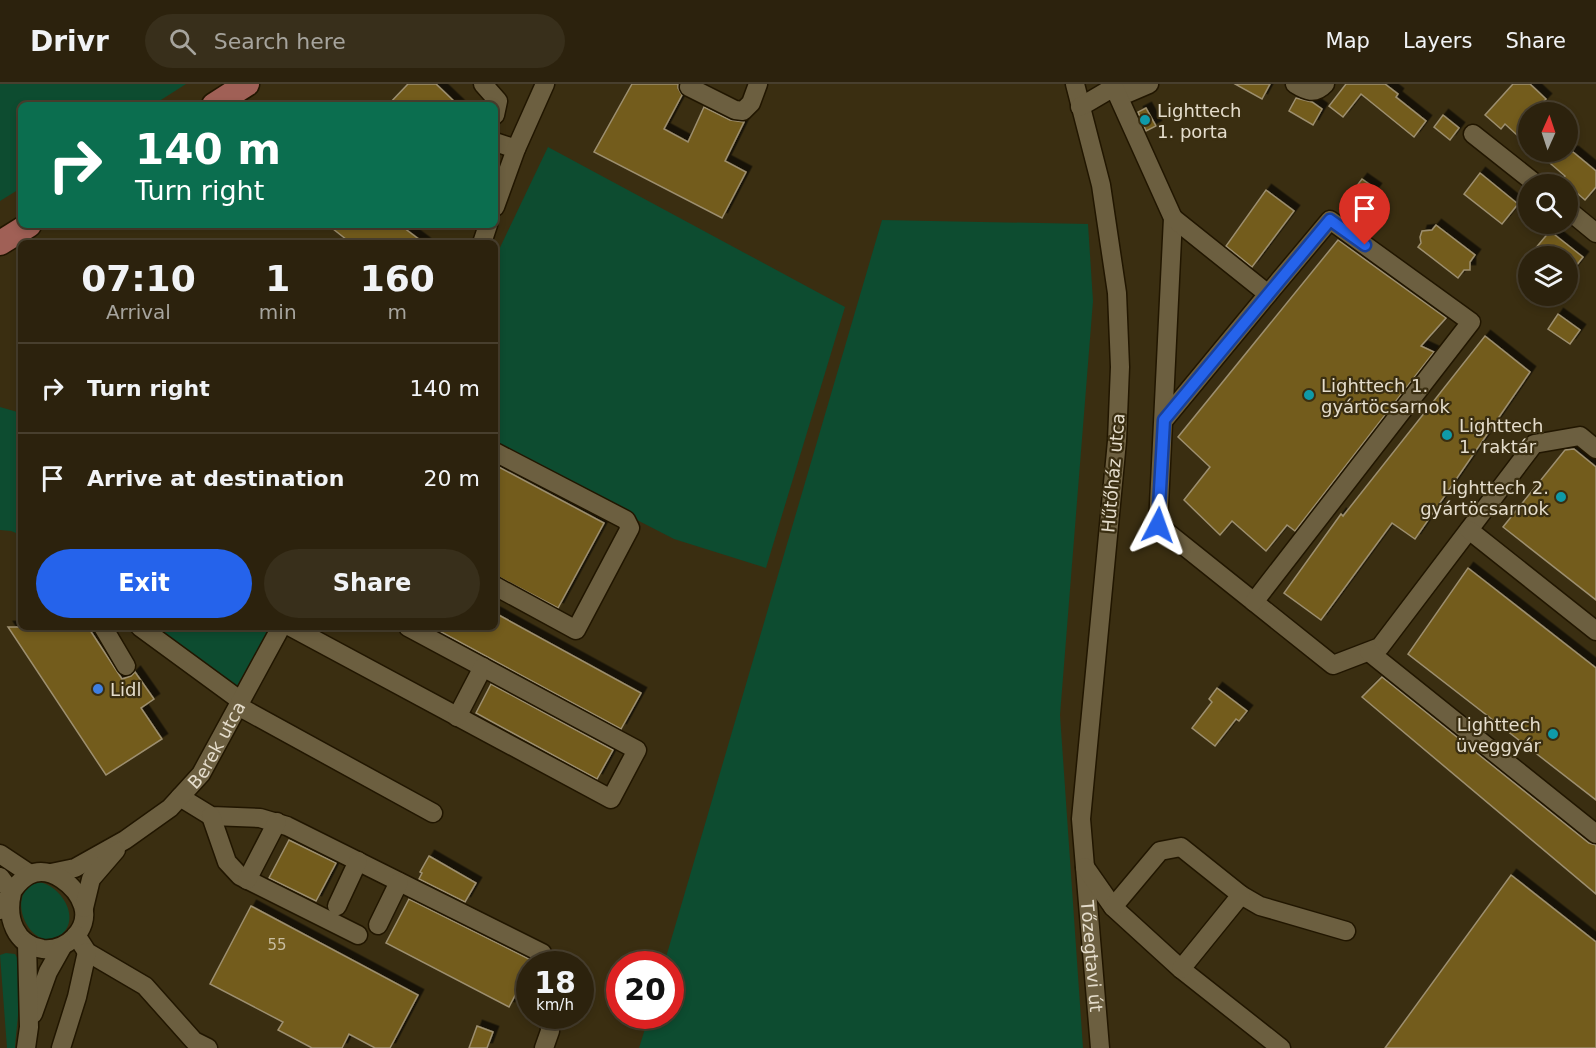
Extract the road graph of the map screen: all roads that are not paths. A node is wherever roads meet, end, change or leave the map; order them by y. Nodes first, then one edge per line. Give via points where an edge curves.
1 (247, 84) edge
2 (483, 84) edge
3 (546, 84) edge
4 (758, 84) edge
5 (1075, 84) edge
6 (1149, 84) edge
7 (1295, 84) edge
8 (1325, 84) edge
9 (1112, 85) edge
10 (689, 87) dead end
11 (219, 102) edge
12 (498, 102) edge
13 (1080, 108) junction
14 (1473, 134) dead end
15 (498, 143) edge
16 (516, 149) junction
17 (1523, 174) edge
18 (498, 199) edge
19 (1173, 218) junction
20 (1578, 218) edge
21 (23, 228) edge
22 (1596, 233) edge
23 (0, 243) edge
24 (1268, 294) junction
25 (1164, 420) junction
26 (1596, 449) edge
27 (498, 454) edge
28 (1469, 530) junction
29 (498, 588) edge
30 (1254, 602) junction
31 (106, 630) edge
32 (144, 630) edge
33 (279, 630) edge
34 (297, 630) edge
35 (413, 630) edge
36 (1596, 631) edge
37 (1369, 652) junction
38 (126, 666) dead end
39 (483, 668) junction
40 (240, 703) junction
41 (458, 717) junction
42 (180, 797) junction
43 (433, 813) dead end
44 (211, 816) junction
45 (277, 822) junction
46 (1596, 834) edge
47 (125, 840) junction
48 (0, 854) edge
49 (358, 861) junction
50 (1084, 866) junction
51 (51, 873) junction
52 (30, 874) junction
53 (0, 877) edge
54 (247, 880) junction
55 (399, 882) junction
56 (12, 893) junction
57 (1242, 895) junction
58 (337, 906) dead end
59 (1113, 907) junction
60 (84, 908) junction
61 (0, 910) edge
62 (378, 925) dead end
63 (0, 930) edge
64 (1346, 931) dead end
65 (76, 935) junction
66 (358, 935) dead end
67 (25, 941) junction
68 (62, 947) junction
69 (538, 951) edge
70 (87, 952) junction
71 (1181, 969) junction
72 (28, 1027) junction
73 (550, 1029) edge
74 (26, 1048) edge
75 (61, 1048) edge
76 (208, 1048) edge
77 (543, 1048) edge
78 (1100, 1048) edge
79 (1281, 1048) edge

1 - 11 main road
2 - 12 street
3 - 16 street
4 - 10 street via 751,103 743,111
5 - 13 street, Hűtőház utca
6 - 9 street via 1128,93
7 - 8 street via 1313,92
9 - 13 street
9 - 19 street
13 - 50 street, Hűtőház utca via 1101,185 1117,293 1120,367 1117,441 1081,819
14 - 17 street
15 - 16 street
16 - 18 street
19 - 24 street
19 - 25 street
20 - 22 street
21 - 23 main road
24 - 25 street
24 - 30 street via 1330,220 1471,322
25 - 30 street via 1158,525
26 - 28 street via 1580,436 1534,444
27 - 29 street via 626,520 630,528 576,630
28 - 36 street
28 - 37 street via 1380,647
30 - 37 street via 1333,665
31 - 38 street
32 - 40 street
33 - 40 street, Berek utca
34 - 41 street
35 - 39 street
37 - 46 street
39 - 41 street
39 - 41 street via 637,750 627,770 611,799
40 - 42 street, Berek utca via 201,774
40 - 43 street
42 - 44 street
42 - 47 street, Berek utca
44 - 45 street
44 - 54 street via 227,862
45 - 49 street
45 - 54 street
47 - 51 street, Berek utca via 75,868
47 - 60 street, Berek utca via 91,879
48 - 52 street
49 - 55 street
49 - 58 street
50 - 59 street
50 - 78 street, Tőzegtavi út
51 - 52 street
51 - 60 street via 77,893
52 - 56 street
53 - 56 street
54 - 66 street
55 - 62 street
55 - 69 street
56 - 61 street
56 - 67 street via 9,918
57 - 59 street via 1181,847 1160,851
57 - 64 street via 1260,906
57 - 71 street
59 - 71 street
60 - 65 street
63 - 67 street
65 - 68 street
65 - 70 street
67 - 68 street via 38,948
67 - 72 street
68 - 72 street via 48,972
70 - 75 street
70 - 76 street via 146,986 194,1041
71 - 79 street
72 - 74 street
73 - 77 street

